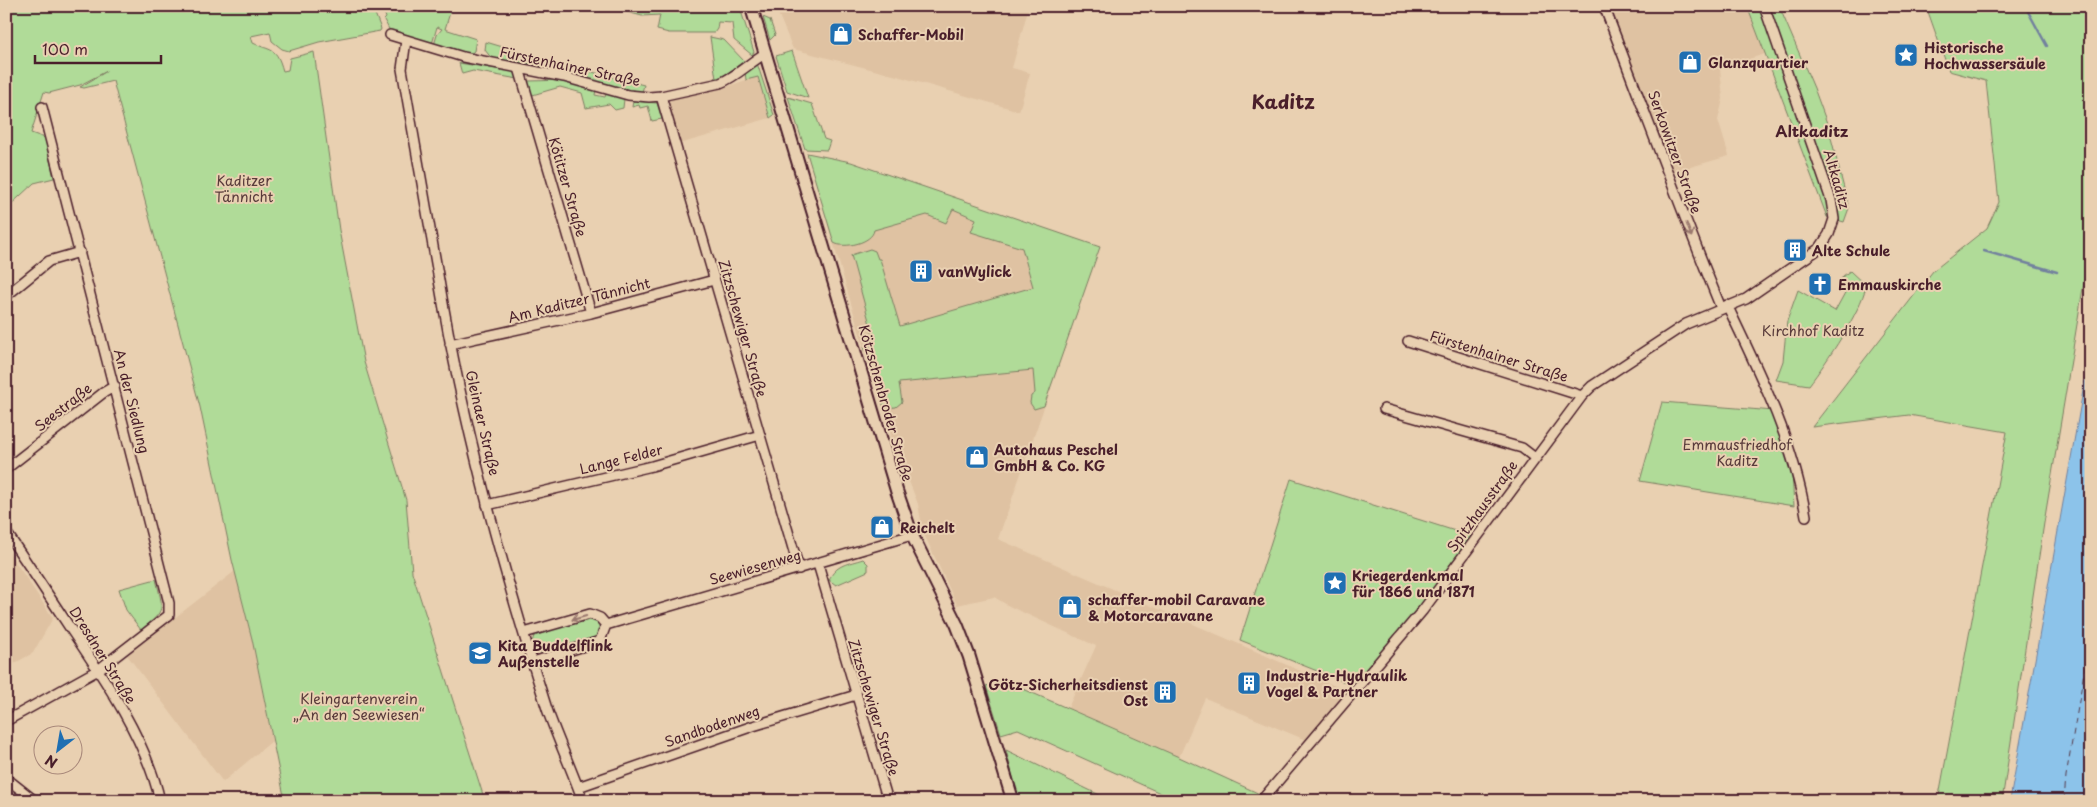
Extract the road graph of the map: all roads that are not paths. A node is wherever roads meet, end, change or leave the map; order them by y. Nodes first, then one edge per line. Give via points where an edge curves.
1 (751, 6) edge
2 (1604, 6) edge
3 (1764, 6) edge
4 (390, 34) dead end
5 (406, 40) junction
6 (766, 52) junction
7 (519, 68) junction
8 (661, 96) junction
9 (42, 107) dead end
10 (80, 252) junction
11 (714, 280) junction
12 (6, 296) edge
13 (1724, 306) junction
14 (591, 313) junction
15 (1408, 341) dead end
16 (450, 344) junction
17 (115, 386) junction
18 (1582, 396) junction
19 (1384, 409) dead end
20 (760, 435) junction
21 (1535, 458) junction
22 (6, 469) edge
23 (488, 505) junction
24 (1806, 516) dead end
25 (6, 532) edge
26 (912, 535) junction
27 (818, 564) junction
28 (799, 568) junction
29 (606, 625) junction
30 (524, 633) junction
31 (533, 662) junction
32 (98, 670) junction
33 (856, 695) junction
34 (6, 721) edge
35 (6, 778) edge
36 (578, 787) junction
37 (35, 801) edge
38 (160, 801) edge
39 (583, 801) edge
40 (888, 801) edge
41 (1013, 801) edge
42 (1261, 801) edge

1 - 6 street, Kötzschenbroder Straße
2 -> 13 street, Serkowitzer Straße via 1702,264
3 - 13 street, Altkaditz via 1819,160 1834,218 1820,248 1746,298
4 - 5 street, Fürstenhainer Straße
5 - 7 street, Fürstenhainer Straße via 463,57
5 - 16 street, Gleinaer Straße via 402,69
6 - 8 street, Fürstenhainer Straße via 727,80
6 - 26 street, Kötzschenbroder Straße
7 - 8 street, Fürstenhainer Straße via 628,95
7 - 14 street, Kötitzer Straße
8 - 11 street, Zitzschewiger Straße
9 - 10 street, An der Siedlung
10 - 12 street via 49,261
10 - 17 street, An der Siedlung
11 - 14 street, Am Kaditzer Tännicht
11 - 20 street, Zitzschewiger Straße
13 - 18 street, Spitzhausstraße via 1668,334
13 - 24 street, Serkowitzer Straße via 1765,384 1784,430
14 - 16 street, Am Kaditzer Tännicht
15 - 18 street, Fürstenhainer Straße
16 - 23 street, Gleinaer Straße
17 - 22 street, Seestraße
17 - 32 street, An der Siedlung via 169,615
18 - 21 street, Spitzhausstraße
19 - 21 street, Spitzhausstraße via 1522,448
20 - 23 street, Lange Felder via 652,466
20 - 28 street, Zitzschewiger Straße
21 - 42 street, Spitzhausstraße via 1423,610
23 - 30 street, Gleinaer Straße
25 - 32 street, Dresdner Straße
26 - 27 street, Seewiesenweg
26 - 41 street, Kötzschenbroder Straße via 967,651
27 - 28 street, Seewiesenweg
27 - 33 street, Zitzschewiger Straße
28 - 29 street, Seewiesenweg
29 -> 30 street via 590,614
29 - 31 street via 600,641
30 - 31 street, Gleinaer Straße
31 - 36 street, Gleinaer Straße
32 - 34 street
32 - 38 street, Dresdner Straße via 151,769
33 - 36 street, Sandbodenweg via 753,726
33 - 40 street, Zitzschewiger Straße
35 - 37 street
36 - 39 street, Gleinaer Straße

